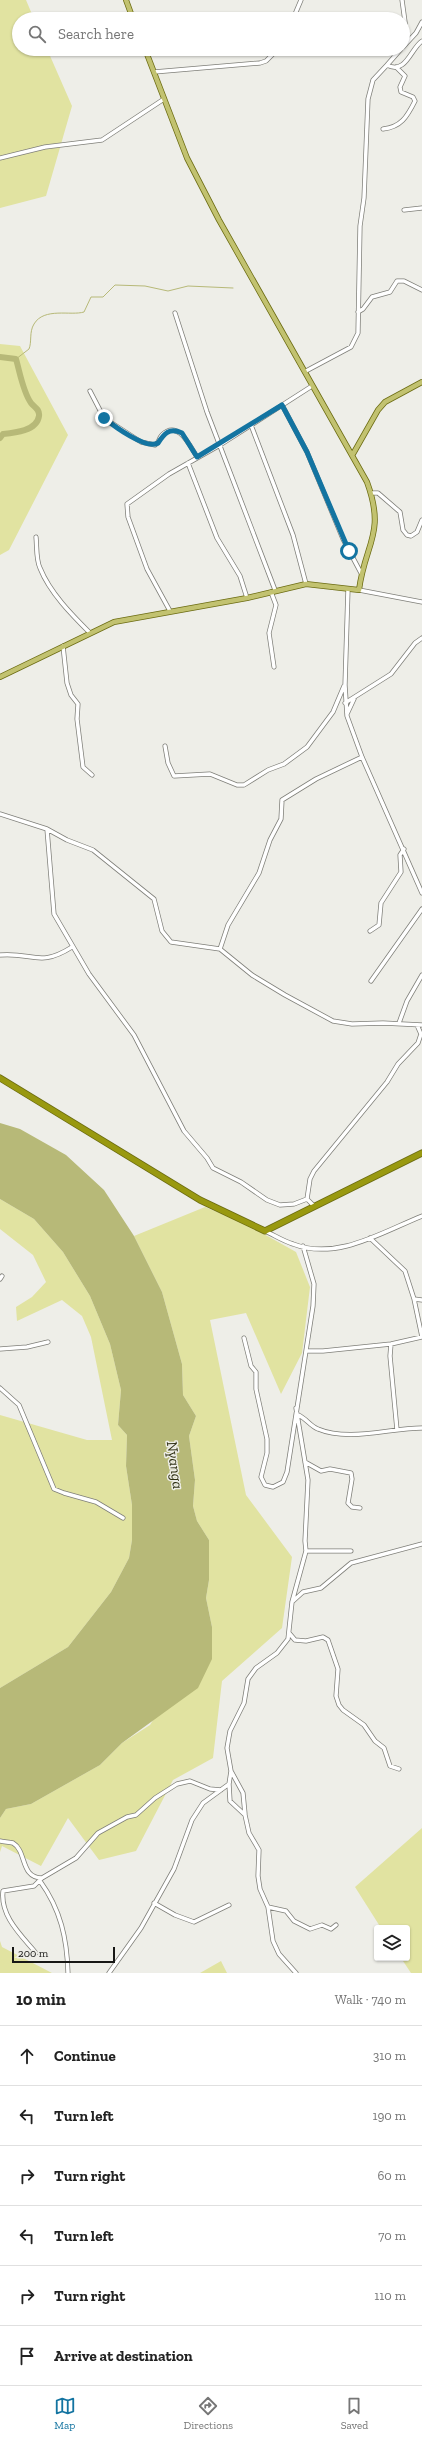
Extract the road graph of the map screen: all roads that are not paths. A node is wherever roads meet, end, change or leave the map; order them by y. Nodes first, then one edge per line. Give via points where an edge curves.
1 (126, 0) edge
2 (301, 0) edge
3 (402, 0) edge
4 (130, 12) edge
5 (296, 12) edge
6 (404, 12) edge
7 (422, 22) edge
8 (410, 40) edge
9 (422, 42) edge
10 (148, 56) edge
11 (271, 56) edge
12 (393, 58) edge
13 (387, 65) junction
14 (396, 68) junction
15 (154, 72) junction
16 (164, 99) junction
17 (383, 129) dead end
18 (0, 158) edge
19 (422, 208) edge
20 (404, 210) dead end
21 (422, 290) edge
22 (358, 312) junction
23 (175, 313) dead end
24 (306, 371) junction
25 (422, 382) edge
26 (312, 386) junction
27 (90, 391) dead end
28 (282, 405) junction
29 (251, 425) junction
30 (220, 445) junction
31 (353, 454) junction
32 (197, 457) junction
33 (188, 463) junction
34 (371, 493) junction
35 (422, 520) edge
36 (36, 537) dead end
37 (361, 573) junction
38 (306, 584) junction
39 (348, 589) junction
40 (273, 590) junction
41 (359, 590) junction
42 (247, 598) junction
43 (422, 602) edge
44 (170, 611) junction
45 (90, 633) junction
46 (422, 638) edge
47 (63, 645) junction
48 (274, 667) dead end
49 (0, 677) edge
50 (345, 684) junction
51 (354, 699) junction
52 (345, 703) junction
53 (347, 716) junction
54 (164, 746) dead end
55 (362, 757) junction
56 (92, 776) dead end
57 (0, 814) edge
58 (47, 829) junction
59 (404, 849) junction
60 (422, 893) edge
61 (422, 909) edge
62 (370, 931) dead end
63 (72, 947) junction
64 (220, 949) junction
65 (0, 955) edge
66 (422, 975) edge
67 (371, 981) dead end
68 (400, 1023) junction
69 (420, 1025) edge
70 (0, 1078) edge
71 (422, 1153) edge
72 (307, 1199) junction
73 (314, 1206) junction
74 (422, 1216) edge
75 (265, 1231) junction
76 (370, 1238) junction
77 (303, 1246) junction
78 (414, 1299) junction
79 (422, 1300) edge
80 (422, 1337) edge
81 (244, 1338) dead end
82 (48, 1342) dead end
83 (391, 1344) junction
84 (0, 1349) edge
85 (306, 1351) junction
86 (0, 1388) edge
87 (296, 1408) junction
88 (298, 1415) junction
89 (422, 1428) edge
90 (397, 1430) junction
91 (304, 1462) junction
92 (360, 1508) dead end
93 (123, 1518) dead end
94 (422, 1544) edge
95 (306, 1550) junction
96 (350, 1551) dead end
97 (292, 1602) junction
98 (289, 1633) junction
99 (399, 1769) dead end
100 (231, 1771) junction
101 (229, 1784) junction
102 (222, 1789) junction
103 (245, 1815) junction
104 (0, 1841) edge
105 (41, 1880) junction
106 (154, 1903) junction
107 (228, 1905) dead end
108 (268, 1907) junction
109 (336, 1925) dead end
110 (36, 1952) dead end
111 (68, 1973) edge
112 (108, 1973) edge
113 (296, 1973) edge

1 - 4 main road
2 - 5 street
3 - 6 street
7 - 8 street
9 - 14 street via 414,53
10 - 15 main road
11 - 15 street via 260,63
12 - 13 street
13 - 14 street
13 - 22 street via 373,80 368,99
14 - 17 street via 404,76 401,92 413,97 414,101 405,120 392,128
15 - 16 main road
16 - 18 street via 102,140 45,147
16 - 24 main road via 187,158
19 - 20 street
21 - 22 street via 404,281 397,281 390,292 372,297
22 - 24 street via 358,334 351,347
23 - 30 street
24 - 26 main road
25 - 31 main road via 385,402
26 - 28 street
26 - 31 main road
27 - 32 street via 104,418 136,439 155,445 162,435 175,430 182,433
28 - 29 street
28 - 37 street via 307,452 343,539
29 - 30 street
29 - 38 street via 293,535
30 - 32 street
30 - 40 street
31 - 34 main road
32 - 33 street
33 - 42 street via 217,538 240,576
33 - 44 street via 148,487 127,504 128,517 147,569
34 - 35 street via 378,493 400,512 406,535 411,536 416,532
34 - 37 main road via 376,529
36 - 45 street via 39,567 45,578
37 - 41 main road
38 - 39 main road
38 - 40 main road
39 - 41 main road
39 - 50 street
40 - 42 main road
40 - 48 street via 276,605 269,633
41 - 43 street
42 - 44 main road
44 - 45 main road via 114,622
45 - 47 main road
46 - 51 street via 415,643 391,674
47 - 49 main road
47 - 56 street via 67,683 71,695 78,704 77,719 83,767
50 - 52 street
50 - 54 street via 333,712 307,747 284,764 268,770 244,786 210,774 174,776
51 - 52 street
51 - 53 street
52 - 53 street
53 - 55 street
55 - 59 street
55 - 64 street via 316,779 282,800 281,819 270,840 259,873 228,925
57 - 58 street
58 - 63 street via 54,914
58 - 64 street via 66,840 93,850 154,899 162,931 171,942
59 - 60 street
59 - 62 street via 400,855 401,872 382,900 379,925
61 - 67 street
63 - 65 street via 54,958
63 - 72 street via 134,1035 184,1131 207,1158 212,1168 280,1205 294,1204
64 - 68 street via 252,975 329,1019 352,1024
66 - 68 street via 407,1001
68 - 69 street
69 - 72 street via 420,1039 325,1156 310,1179
70 - 75 highway via 200,1200
71 - 73 highway
72 - 73 street
73 - 75 highway
74 - 76 street
75 - 77 street via 294,1245
76 - 77 street via 336,1248
76 - 78 street via 405,1271
77 - 85 street via 312,1276 314,1294
78 - 79 street
78 - 80 street
80 - 83 street
81 - 87 street via 251,1366 256,1372 256,1390 267,1439 267,1453 261,1478 269,1486 280,1485 285,1478
82 - 84 street
83 - 85 street via 323,1352
83 - 90 street
85 - 87 street
86 - 93 street via 19,1405 54,1489 96,1502
87 - 88 street
88 - 90 street via 317,1429 326,1432 354,1434
88 - 91 street
89 - 90 street
91 - 92 street via 321,1471 330,1469 351,1473 348,1503 352,1507
91 - 95 street via 308,1480
94 - 97 street via 351,1563 321,1588 303,1592
95 - 96 street
95 - 97 street
97 - 98 street
98 - 99 street via 295,1640 306,1641 323,1637 328,1640 339,1673 336,1696 339,1705 364,1725 375,1741 384,1748 388,1764
98 - 100 street via 281,1649 256,1668 248,1678 244,1703 235,1718 227,1741
100 - 101 street
100 - 103 street via 243,1793
101 - 102 street
101 - 103 street via 230,1802
102 - 105 street via 210,1789 190,1781 177,1784 155,1798 136,1815 127,1817 98,1833 76,1858
102 - 106 street via 203,1802 192,1820 174,1869
103 - 108 street via 249,1833 260,1850 258,1876 260,1889
104 - 105 street via 13,1843 30,1873
105 - 110 street via 31,1887 3,1891 2,1899 6,1916
105 - 111 street via 60,1919 69,1958
106 - 107 street via 194,1922
106 - 112 street via 141,1928
108 - 109 street via 286,1911 294,1921 310,1929 322,1925 331,1929
108 - 113 street via 273,1941 279,1954

